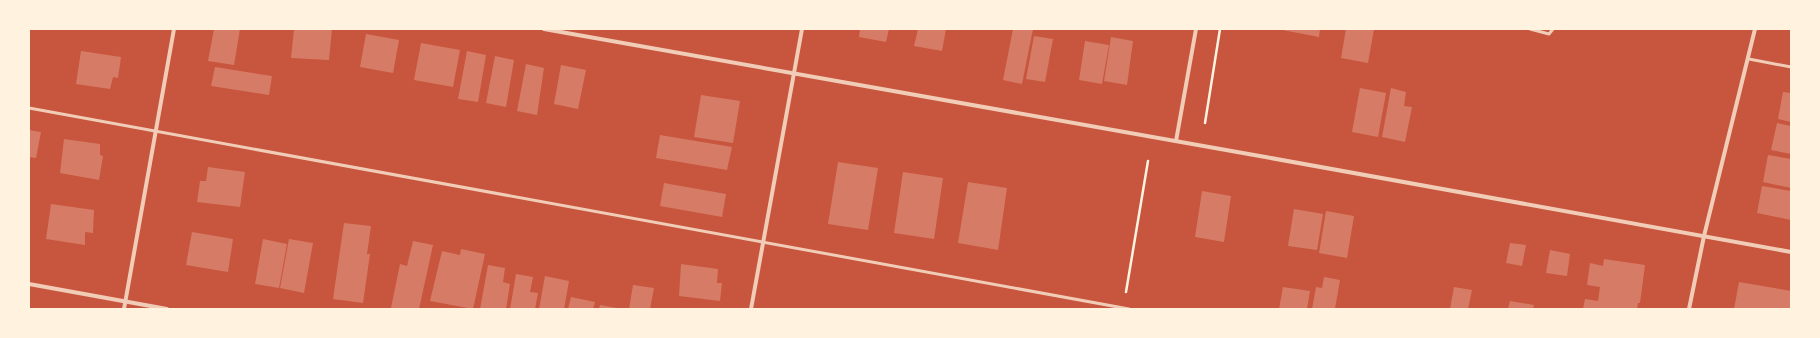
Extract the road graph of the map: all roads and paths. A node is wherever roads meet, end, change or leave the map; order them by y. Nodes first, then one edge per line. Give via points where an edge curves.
1 (174, 29) edge
2 (544, 29) edge
3 (802, 29) edge
4 (1196, 29) edge
5 (1220, 29) edge
6 (1530, 29) edge
7 (1553, 29) edge
8 (1755, 29) edge
9 (1749, 59) junction
10 (1791, 67) edge
11 (793, 74) junction
12 (29, 108) edge
13 (1205, 123) dead end
14 (156, 131) junction
15 (1176, 141) junction
16 (1148, 161) dead end
17 (1704, 236) junction
18 (763, 242) junction
19 (1791, 252) edge
20 (29, 284) edge
21 (1125, 296) dead end
22 (125, 302) junction
23 (124, 309) edge
24 (167, 309) edge
25 (751, 309) edge
26 (1129, 309) edge
27 (1689, 309) edge

1 - 14 street
2 - 11 street
3 - 11 street
4 - 15 street
5 - 13 path
6 - 7 lane via 1549,34
8 - 9 street
9 - 10 lane
9 - 17 street
11 - 15 street
11 - 18 street
12 - 14 lane
14 - 18 lane
14 - 22 street
15 - 17 street
16 - 21 path
17 - 19 street
17 - 27 street
18 - 25 street
18 - 26 lane
20 - 22 street
22 - 23 street
22 - 24 street

